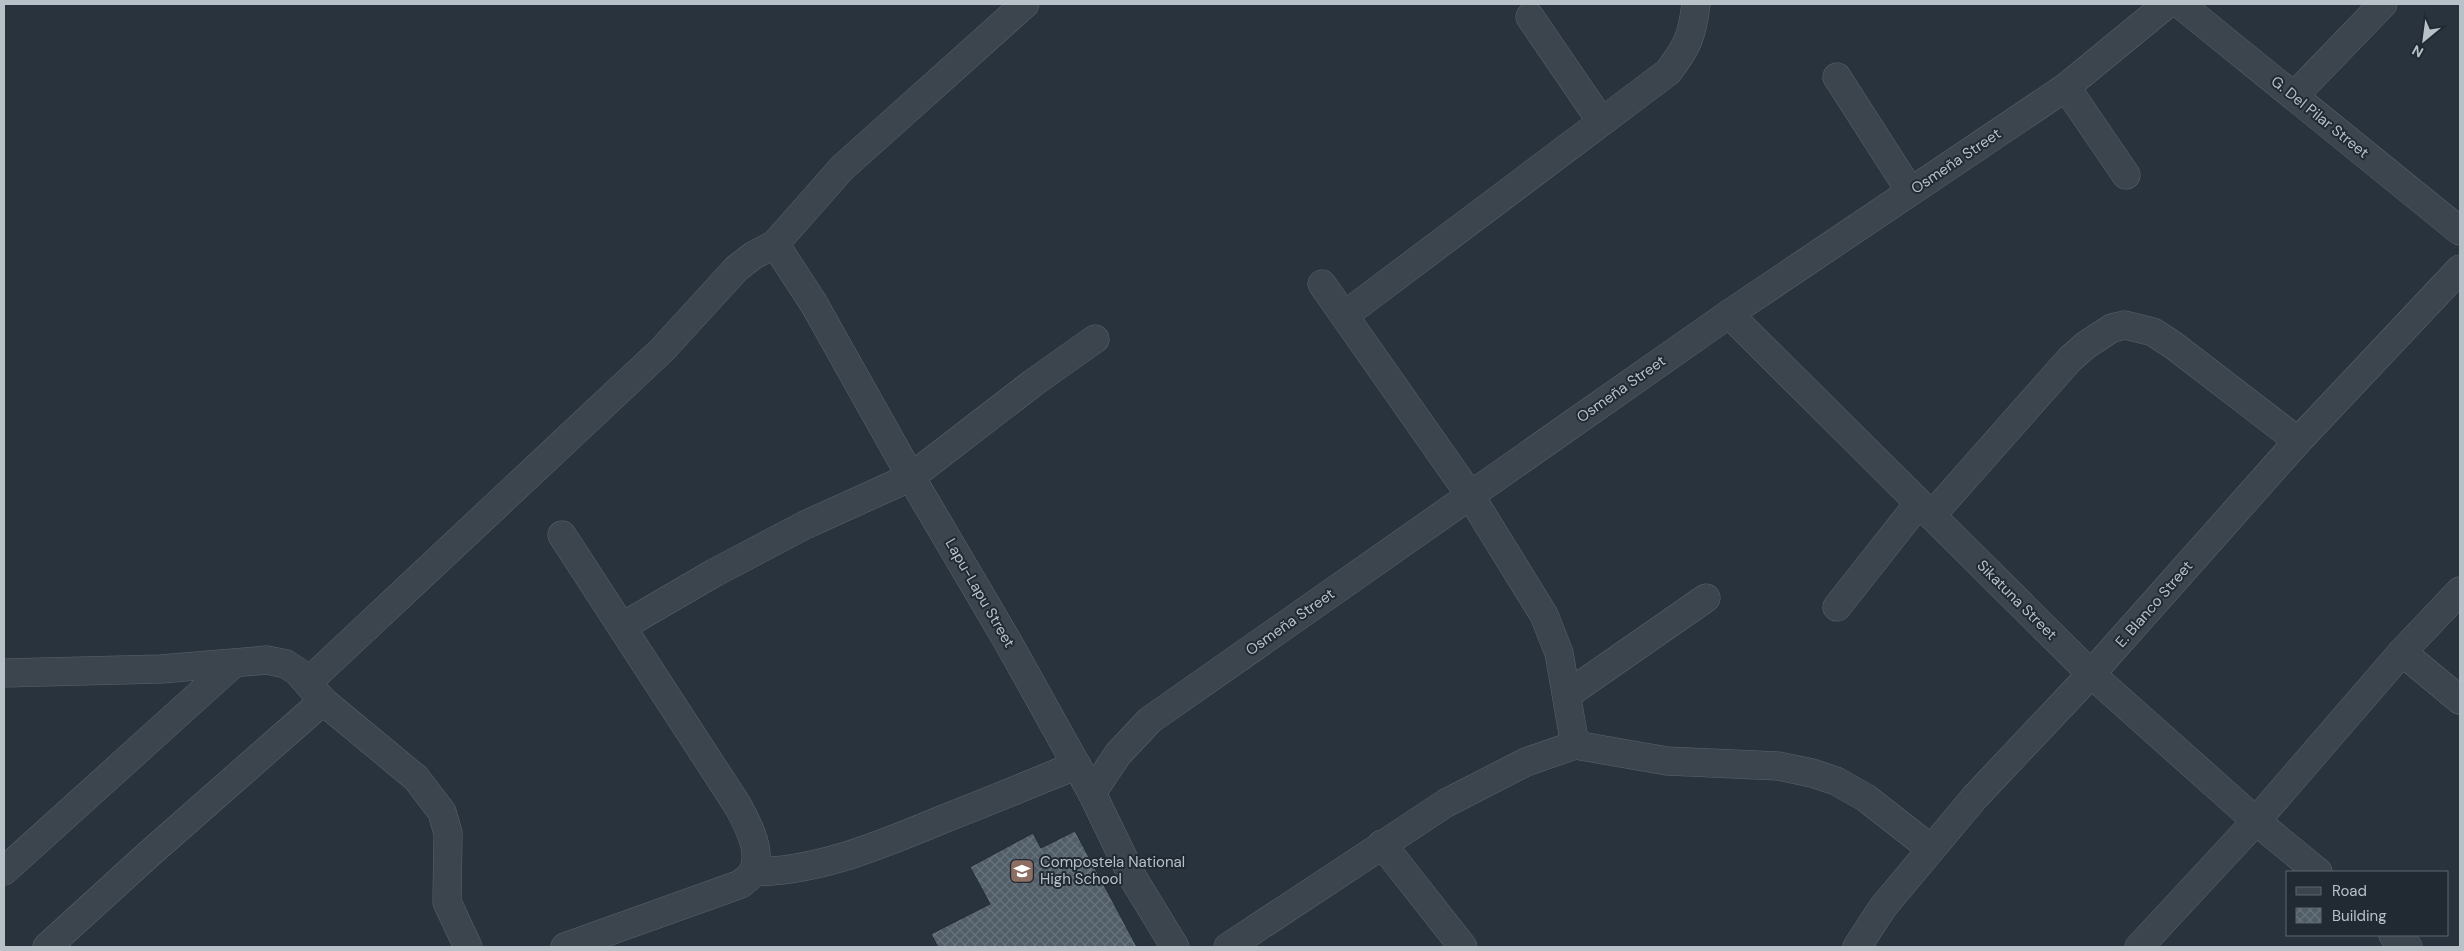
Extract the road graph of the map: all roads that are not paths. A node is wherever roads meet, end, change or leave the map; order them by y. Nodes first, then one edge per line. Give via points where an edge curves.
1 (1025, 4) edge
2 (1696, 4) edge
3 (2167, 4) edge
4 (2180, 4) edge
5 (2383, 4) edge
6 (1530, 17) dead end
7 (1837, 77) dead end
8 (2066, 87) junction
9 (2294, 96) junction
10 (1600, 121) junction
11 (2126, 174) dead end
12 (1910, 191) junction
13 (2460, 231) edge
14 (775, 244) junction
15 (2460, 269) edge
16 (1322, 284) dead end
17 (1729, 314) junction
18 (1345, 315) junction
19 (1095, 339) dead end
20 (2298, 441) junction
21 (911, 477) junction
22 (1470, 495) junction
23 (1925, 509) junction
24 (562, 535) dead end
25 (2460, 591) edge
26 (1706, 598) dead end
27 (1838, 607) dead end
28 (623, 626) junction
29 (2402, 652) junction
30 (233, 664) junction
31 (4, 673) edge
32 (2091, 674) junction
33 (315, 692) junction
34 (1568, 694) junction
35 (2460, 700) edge
36 (1575, 745) junction
37 (1077, 765) junction
38 (1092, 793) junction
39 (2256, 821) junction
40 (1382, 844) junction
41 (1930, 848) junction
42 (2317, 871) edge
43 (4, 872) edge
44 (753, 872) junction
45 (2394, 936) edge
46 (47, 947) edge
47 (468, 947) edge
48 (565, 947) edge
49 (1174, 947) edge
50 (1228, 947) edge
51 (1463, 947) edge
52 (1857, 947) edge
53 (2139, 947) edge
54 (2408, 947) edge

1 - 14 street via 842,168
2 - 10 street via 1693,33 1668,72
3 - 8 street, Osmeña Street
4 - 9 street, G. Del Pilar Street
5 - 9 street
6 - 10 street
7 - 12 street
8 - 11 street
8 - 12 street, Osmeña Street
9 - 13 street, G. Del Pilar Street
10 - 18 street
12 - 17 street, Osmeña Street
14 - 21 street, Lapu-Lapu Street via 814,304
14 - 33 street via 754,255 717,286 662,350
15 - 20 street, E. Blanco Street
16 - 18 street
17 - 22 street, Osmeña Street
17 - 23 street, Sikatuna Street
18 - 22 street
19 - 21 street
20 - 23 street via 2173,345 2153,332 2125,325 2112,328 2070,359
20 - 32 street, E. Blanco Street
21 - 28 street via 805,525
21 - 37 street, Lapu-Lapu Street
22 - 34 street via 1544,615 1559,653
22 - 38 street, Osmeña Street via 1150,720 1118,754
23 - 27 street
23 - 32 street, Sikatuna Street
24 - 28 street
25 - 29 street
26 - 34 street
28 - 44 street via 753,833 756,853
29 - 35 street
29 - 39 street
30 - 31 street
30 - 33 street via 277,661 298,672
30 - 43 street
32 - 39 street, Sikatuna Street
32 - 41 street, E. Blanco Street
33 - 46 street via 149,854
33 - 47 street via 416,778 442,812 448,833 447,902
34 - 36 street
36 - 40 street via 1526,762 1486,781
36 - 41 street via 1667,761 1778,766 1812,773 1866,798
37 - 38 street, Lapu-Lapu Street
37 - 44 street via 898,838 784,872
38 - 49 street, Lapu-Lapu Street via 1134,878
39 - 42 street, Sikatuna Street
39 - 53 street
40 - 50 street
40 - 51 street
41 - 52 street, E. Blanco Street via 1883,907
44 - 48 street via 741,884 726,891
45 - 54 street

